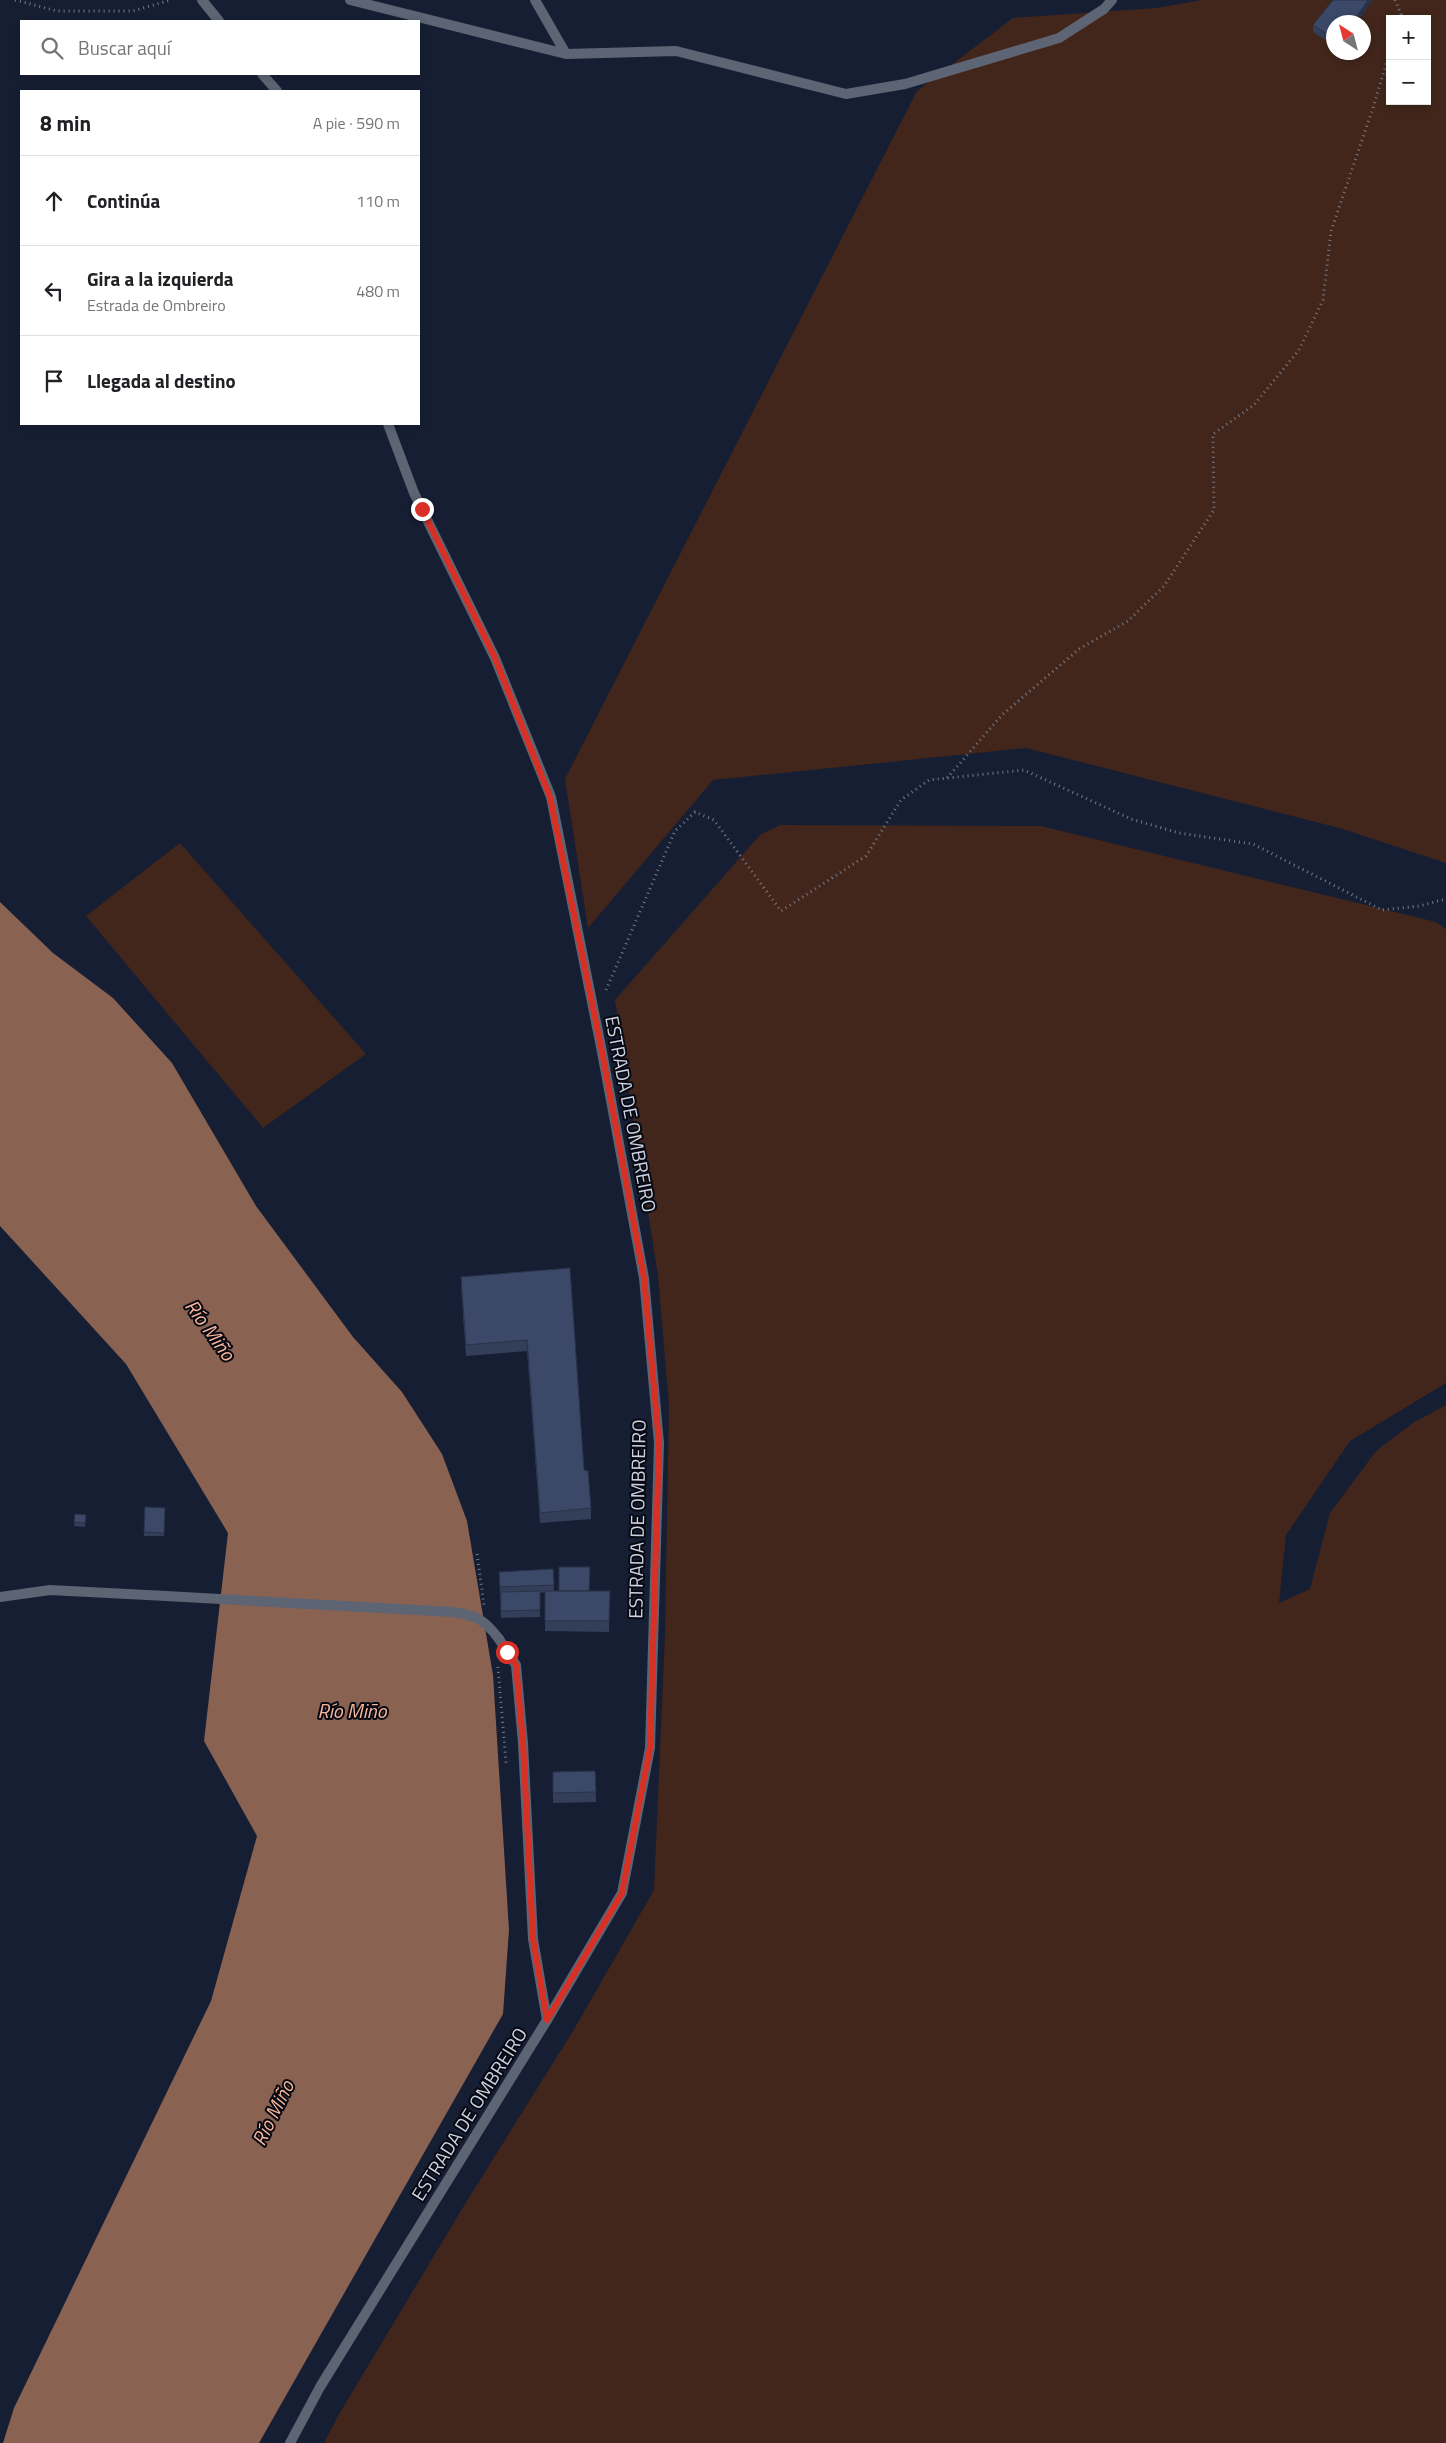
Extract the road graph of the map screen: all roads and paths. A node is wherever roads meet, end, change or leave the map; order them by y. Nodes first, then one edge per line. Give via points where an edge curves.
1 (15, 0) edge
2 (170, 0) edge
3 (202, 0) edge
4 (350, 0) edge
5 (535, 0) edge
6 (1112, 0) edge
7 (1394, 0) edge
8 (1400, 15) edge
9 (218, 20) edge
10 (566, 54) junction
11 (1387, 60) edge
12 (263, 75) edge
13 (276, 90) edge
14 (388, 425) edge
15 (946, 778) junction
16 (1446, 899) edge
17 (605, 994) dead end
18 (477, 1554) dead end
19 (0, 1597) edge
20 (485, 1607) dead end
21 (498, 1666) dead end
22 (507, 1773) dead end
23 (547, 2020) junction
24 (290, 2443) edge

1 - 2 path via 57,11 133,11
3 - 9 street
4 - 10 street
5 - 10 street
6 - 10 street via 1104,9 1059,38 905,84 846,94 676,52
7 - 8 path
11 - 15 path via 1331,231 1323,300 1299,350 1254,405 1213,434 1214,510 1164,586 1128,621 1078,650 1002,715
12 - 13 street
14 - 23 street, ESTRADA DE OMBREIRO via 414,493 495,658 550,797 644,1278 659,1443 650,1748 622,1893
15 - 16 path via 1024,770 1131,819 1180,832 1253,844 1382,910
15 - 17 path via 929,780 901,800 866,856 781,911 714,820 695,812 676,831
18 - 20 path
19 - 23 street, bridge via 50,1590 166,1596 453,1612 474,1616 487,1624 516,1665 533,1939
21 - 22 path
23 - 24 street, ESTRADA DE OMBREIRO via 320,2387

